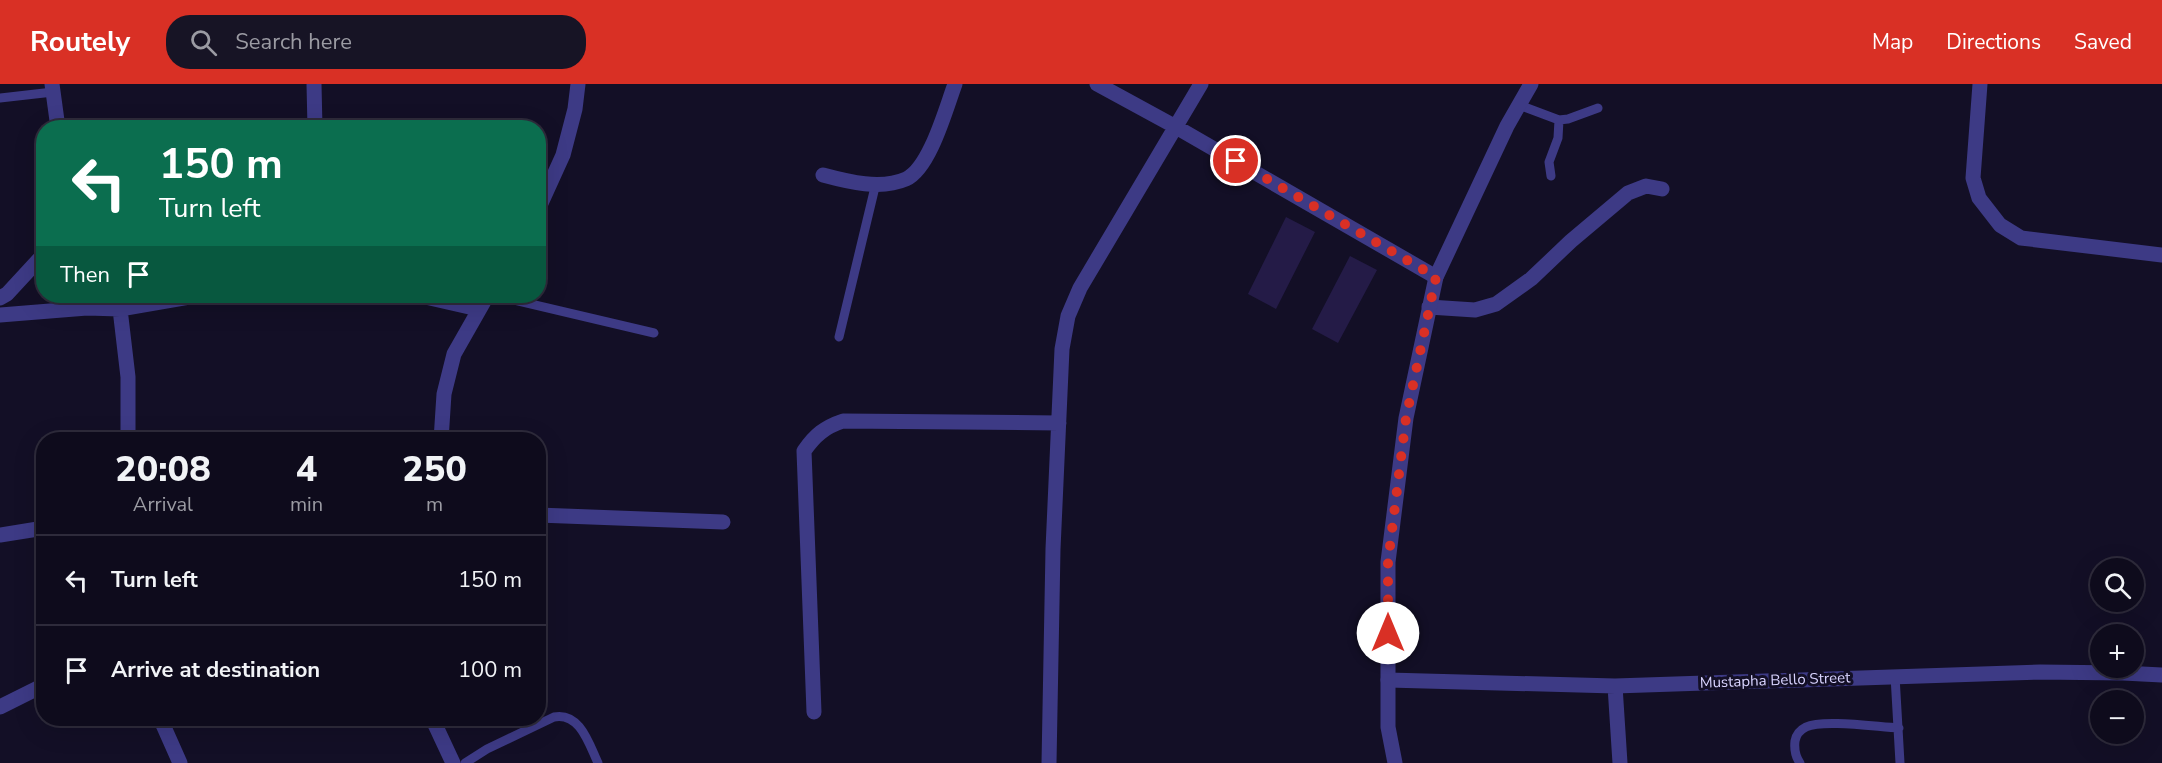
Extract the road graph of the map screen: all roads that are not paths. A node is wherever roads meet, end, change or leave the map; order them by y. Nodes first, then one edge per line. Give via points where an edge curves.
1 (314, 84) edge
2 (578, 84) edge
3 (954, 84) edge
4 (1096, 84) edge
5 (1201, 84) edge
6 (1531, 84) edge
7 (1980, 84) edge
8 (53, 88) edge
9 (0, 98) edge
10 (1519, 105) junction
11 (1598, 108) dead end
12 (57, 120) edge
13 (315, 120) edge
14 (1559, 120) junction
15 (1176, 127) junction
16 (823, 176) dead end
17 (1551, 177) dead end
18 (876, 183) junction
19 (1662, 189) dead end
20 (546, 192) edge
21 (2162, 255) edge
22 (36, 263) edge
23 (1436, 277) junction
24 (0, 298) edge
25 (79, 303) edge
26 (91, 303) edge
27 (155, 303) edge
28 (452, 303) edge
29 (482, 303) edge
30 (527, 303) edge
31 (1430, 307) junction
32 (120, 309) junction
33 (478, 309) junction
34 (0, 315) edge
35 (654, 333) dead end
36 (839, 337) dead end
37 (1059, 423) junction
38 (128, 432) edge
39 (442, 432) edge
40 (546, 515) edge
41 (723, 522) dead end
42 (36, 529) edge
43 (0, 535) edge
44 (2162, 675) edge
45 (1895, 676) junction
46 (1388, 680) junction
47 (1615, 686) junction
48 (36, 689) edge
49 (0, 707) edge
50 (814, 712) dead end
51 (546, 721) edge
52 (164, 726) edge
53 (436, 726) edge
54 (535, 726) edge
55 (1899, 728) junction
56 (180, 763) edge
57 (453, 763) edge
58 (465, 763) edge
59 (598, 763) edge
60 (1049, 763) edge
61 (1395, 763) edge
62 (1620, 763) edge
63 (1800, 763) edge
64 (1900, 763) edge

1 - 13 street
2 - 20 street via 563,155
3 - 18 street via 923,164 909,178 890,184
4 - 15 street
5 - 15 street
6 - 10 street
7 - 21 street via 1973,177 1979,198 2000,225 2021,238
8 - 9 lane
8 - 12 street
10 - 14 lane
10 - 23 street
11 - 14 lane
14 - 17 lane via 1558,138 1549,162
15 - 23 street
15 - 37 street via 1080,288 1068,316 1062,349
16 - 18 street via 853,183
18 - 36 lane
19 - 31 street via 1647,186 1628,193 1531,279 1496,304 1475,310
22 - 24 street
23 - 31 street
25 - 34 street
26 - 32 street
27 - 32 street
28 - 33 street
29 - 33 street
30 - 35 lane
31 - 46 street via 1406,418 1388,562
32 - 38 street via 128,377
33 - 39 street via 454,354 444,393
37 - 50 street via 843,422 815,435 804,451
37 - 60 street
40 - 41 street
42 - 43 street
44 - 45 street, Mustapha Bello Street via 2040,672
45 - 47 street, Mustapha Bello Street
45 - 55 lane
46 - 47 street, Mustapha Bello Street
46 - 61 street via 1388,727
47 - 62 street
48 - 49 street
51 - 59 lane via 562,715 570,719 582,729
52 - 56 street
53 - 57 street
54 - 58 lane
55 - 63 lane via 1817,724 1803,728 1796,736 1796,757
55 - 64 lane

